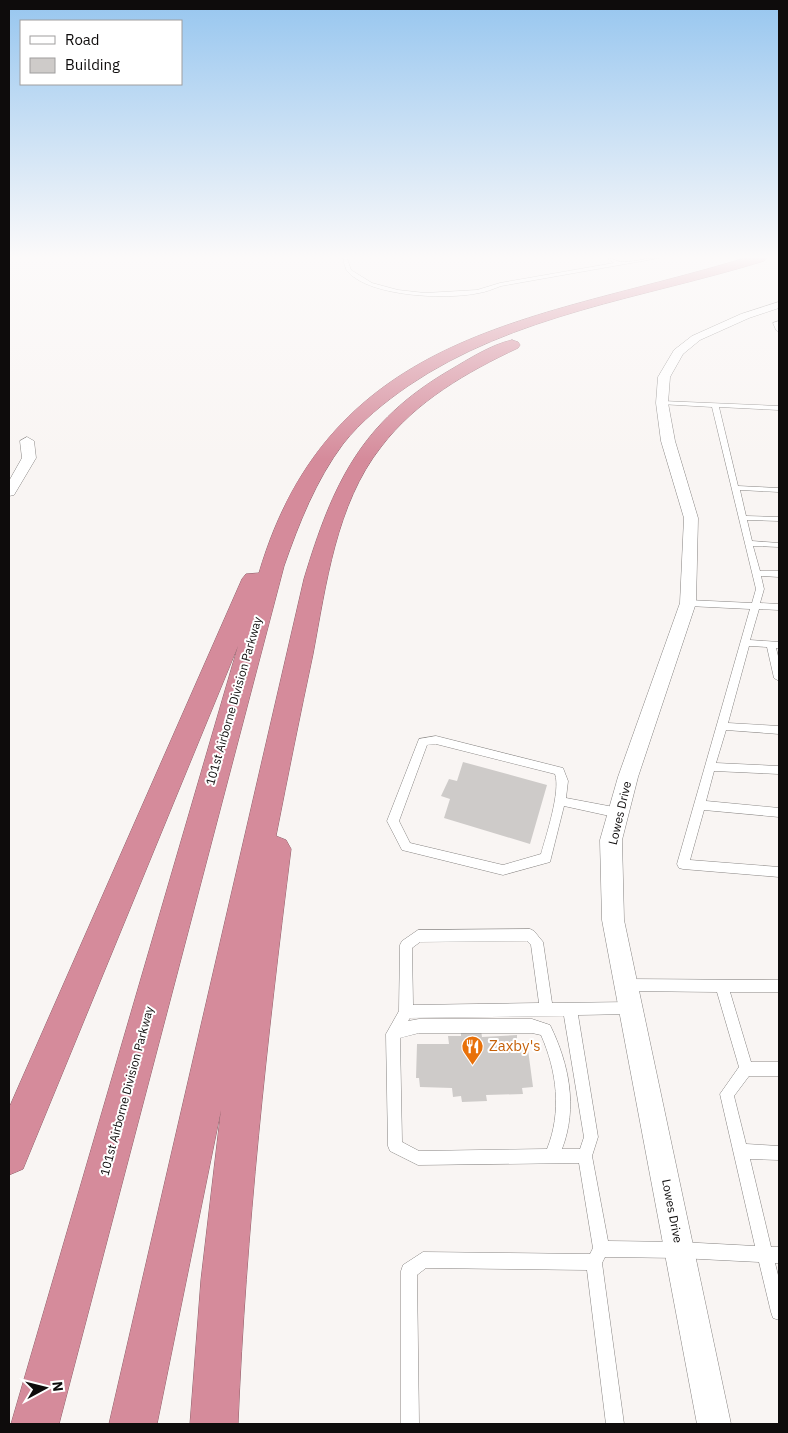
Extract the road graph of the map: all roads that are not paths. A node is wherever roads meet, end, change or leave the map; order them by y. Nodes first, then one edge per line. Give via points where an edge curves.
1 (518, 325) edge
2 (567, 325) edge
3 (725, 325) edge
4 (662, 403) junction
5 (715, 405) junction
6 (779, 408) edge
7 (27, 441) dead end
8 (737, 488) junction
9 (779, 490) edge
10 (9, 492) edge
11 (290, 518) junction
12 (744, 518) junction
13 (779, 519) edge
14 (749, 543) junction
15 (779, 545) edge
16 (756, 573) junction
17 (779, 574) edge
18 (688, 603) junction
19 (756, 605) junction
20 (779, 607) edge
21 (304, 637) junction
22 (745, 643) junction
23 (775, 645) edge
24 (779, 678) edge
25 (721, 726) junction
26 (779, 730) edge
27 (710, 767) junction
28 (779, 770) edge
29 (560, 801) junction
30 (699, 805) junction
31 (619, 813) junction
32 (779, 813) edge
33 (779, 872) edge
34 (626, 985) junction
35 (722, 986) junction
36 (779, 986) edge
37 (630, 1008) junction
38 (570, 1009) junction
39 (546, 1010) junction
40 (406, 1012) junction
41 (393, 1034) junction
42 (746, 1069) junction
43 (779, 1069) edge
44 (740, 1151) junction
45 (779, 1153) edge
46 (9, 1155) edge
47 (585, 1156) junction
48 (551, 1157) junction
49 (680, 1250) junction
50 (772, 1255) edge
51 (597, 1256) junction
52 (779, 1312) edge
53 (36, 1424) edge
54 (133, 1424) edge
55 (214, 1424) edge
56 (410, 1424) edge
57 (615, 1424) edge
58 (714, 1424) edge

1 - 11 highway, 101st Airborne Division Parkway via 461,347 430,364 379,400 338,437
2 - 21 highway, 101st Airborne Division Parkway via 510,345 468,366 430,390 378,438 360,463 328,535
3 - 4 street, Lowes Drive via 696,338 678,352 664,377
4 - 5 lane
4 - 18 street, Lowes Drive via 668,441 691,518
5 - 6 lane
5 - 8 lane
7 - 10 street via 29,458
8 - 9 lane
8 - 12 lane
11 - 46 highway via 247,593
11 - 53 highway, 101st Airborne Division Parkway via 251,638
12 - 13 lane
12 - 14 lane
14 - 15 lane
14 - 16 lane
16 - 17 lane
16 - 19 lane via 760,589
18 - 19 lane
18 - 31 street, Lowes Drive via 628,777
19 - 20 lane
19 - 22 lane
21 - 54 highway, 101st Airborne Division Parkway
21 - 55 highway via 246,1052 226,1228
22 - 23 lane
22 - 25 lane
23 - 24 lane
25 - 26 lane
25 - 27 lane
27 - 28 lane
27 - 30 lane
29 - 29 lane via 563,781 559,771 436,740 423,742 393,821 406,847 503,870 546,858
29 - 31 lane
30 - 32 lane
30 - 33 lane via 682,864
31 - 34 street, Lowes Drive via 611,840 613,920
34 - 35 lane
34 - 37 street, Lowes Drive
35 - 36 lane
35 - 42 lane
37 - 38 lane
37 - 49 street, Lowes Drive
38 - 39 lane
38 - 47 lane via 591,1137
39 - 40 lane
39 - 40 lane via 537,942 530,935 418,936 406,945
40 - 41 lane
41 - 48 lane via 395,1146 418,1158
41 - 48 lane via 419,1026 532,1026 545,1030 563,1085 563,1124
42 - 43 lane
42 - 44 lane via 726,1094
44 - 45 lane
44 - 50 lane
47 - 48 lane
47 - 51 lane
49 - 50 lane
49 - 51 lane
49 - 58 street, Lowes Drive
50 - 52 lane
51 - 56 lane via 424,1260 409,1270
51 - 57 lane

